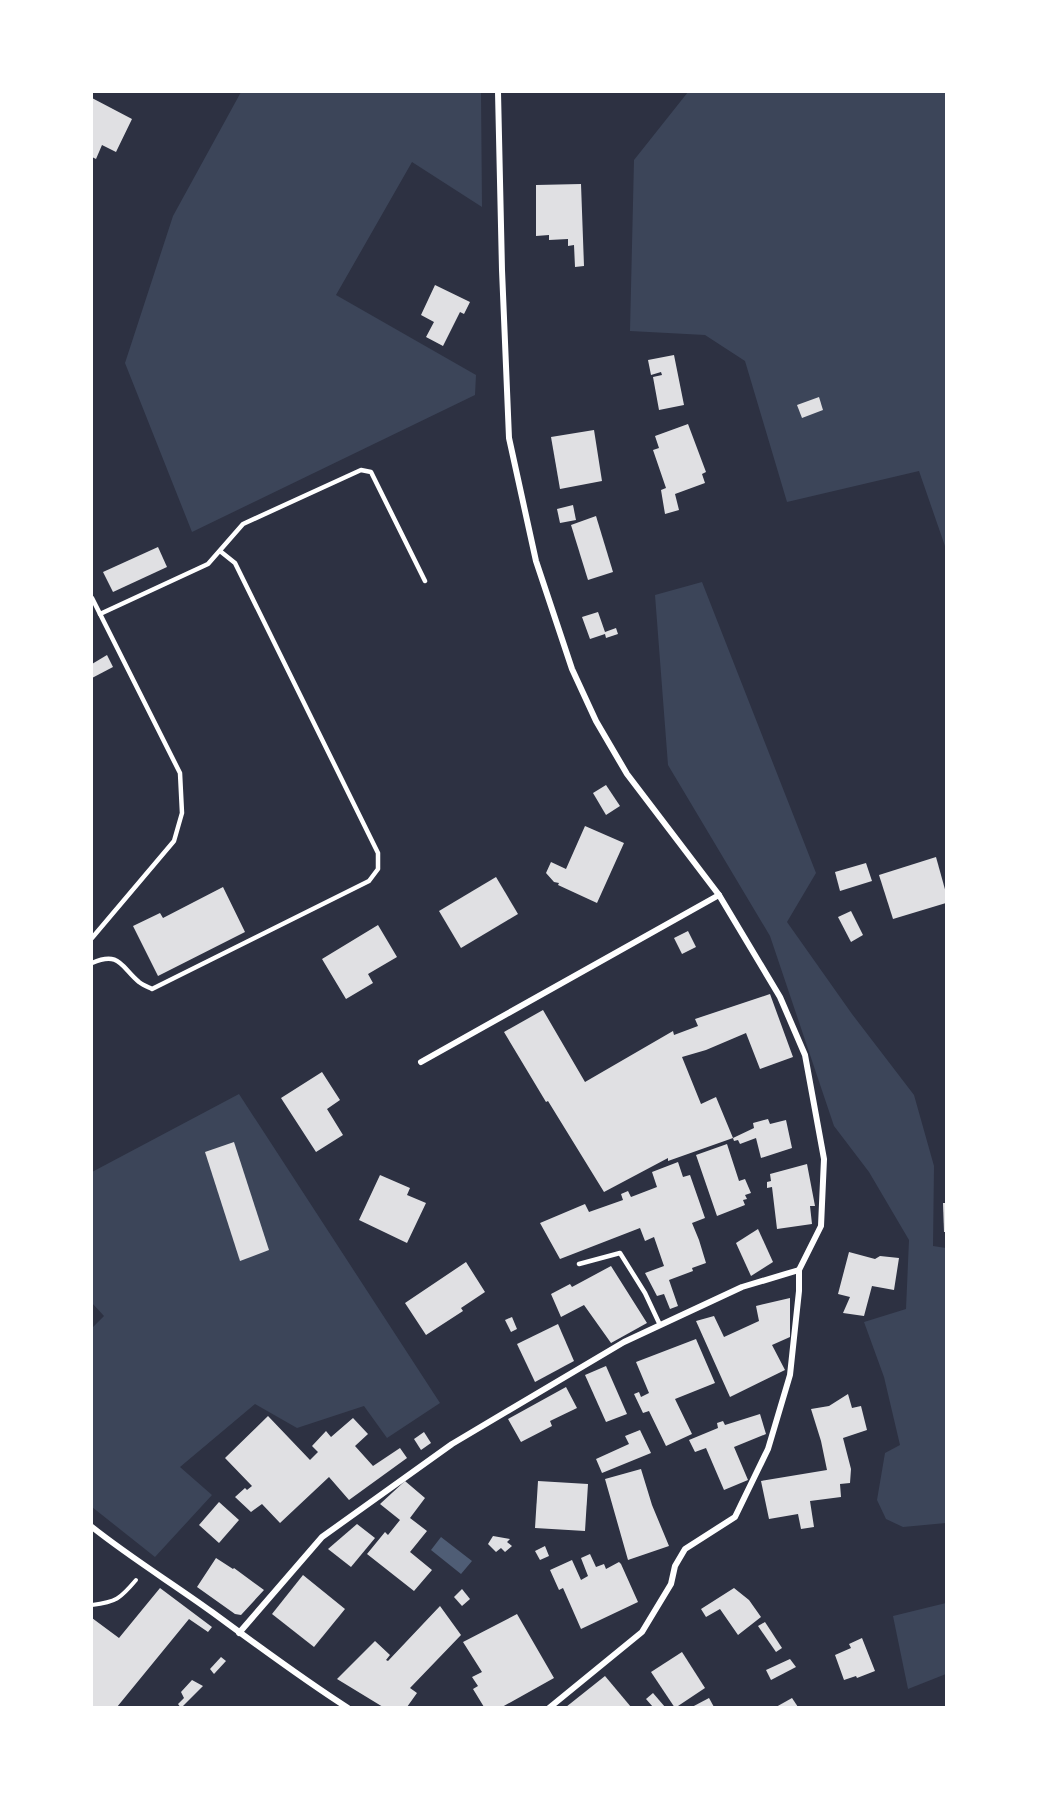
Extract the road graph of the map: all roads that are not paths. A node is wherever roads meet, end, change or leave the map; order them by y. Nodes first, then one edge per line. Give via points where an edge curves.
1 (498, 92) edge
2 (220, 551) junction
3 (425, 580) dead end
4 (92, 597) edge
5 (100, 614) junction
6 (719, 895) junction
7 (92, 938) edge
8 (92, 963) edge
9 (421, 1062) dead end
10 (579, 1264) dead end
11 (799, 1270) junction
12 (660, 1326) junction
13 (92, 1527) edge
14 (239, 1633) junction
15 (348, 1707) edge
16 (549, 1707) edge

1 - 6 street via 509,438 536,561 572,669 596,721 632,782
2 - 3 lane via 243,524 362,470 371,472
2 - 5 lane via 208,564
2 - 8 lane via 236,563 378,853 378,869 369,881 152,989 140,983 121,961 103,958
4 - 5 lane
5 - 7 lane via 180,772 182,813 174,842
6 - 9 street
6 - 11 street via 780,997 805,1056 824,1159 821,1227
10 - 12 lane via 620,1253
11 - 12 street via 742,1287
11 - 16 street via 790,1375 768,1449 735,1517 685,1548 671,1584 642,1632
12 - 14 street via 624,1342 452,1444 322,1537
13 - 14 street
14 - 15 street

